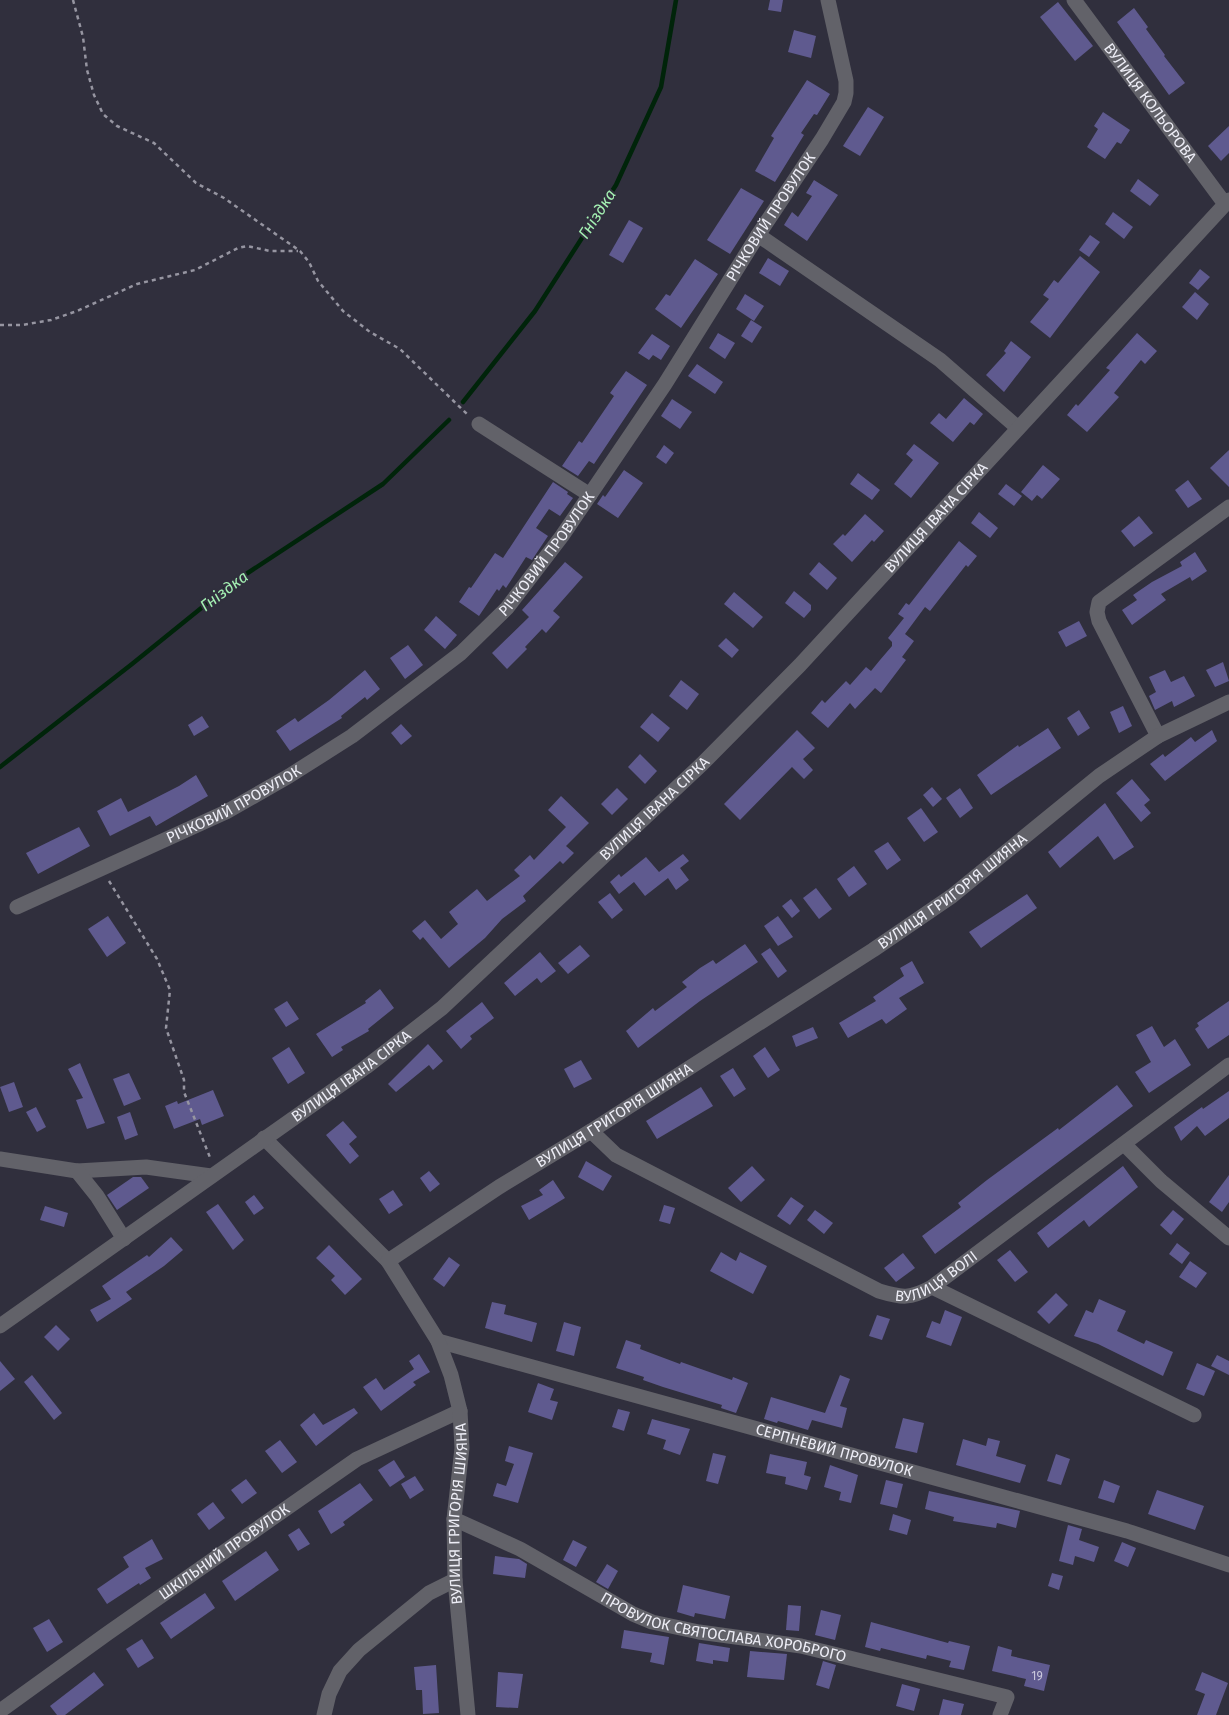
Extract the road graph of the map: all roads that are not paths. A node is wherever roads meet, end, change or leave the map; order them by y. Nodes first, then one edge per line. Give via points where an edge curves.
1 (828, 0) edge
2 (1074, 0) edge
3 (1227, 202) edge
4 (758, 235) junction
5 (479, 424) road end
6 (1018, 428) junction
7 (590, 495) junction
8 (1229, 507) edge
9 (1229, 702) edge
10 (1158, 736) junction
11 (17, 907) dead end
12 (1229, 1065) edge
13 (591, 1131) junction
14 (264, 1138) junction
15 (1124, 1144) junction
16 (0, 1159) edge
17 (77, 1171) junction
18 (213, 1174) junction
19 (1229, 1238) edge
20 (124, 1239) junction
21 (388, 1261) junction
22 (932, 1287) junction
23 (0, 1326) edge
24 (438, 1341) junction
25 (460, 1411) junction
26 (1194, 1415) dead end
27 (454, 1519) junction
28 (1229, 1565) edge
29 (456, 1580) junction
30 (0, 1712) edge
31 (324, 1715) edge
32 (468, 1715) edge
33 (1000, 1715) edge

1 - 4 street, РІЧКОВИЙ ПРОВУЛОК via 846,93 822,139
2 - 3 street, ВУЛИЦЯ КОЛЬОРОВА
3 - 6 street, ВУЛИЦЯ ІВАНА СІРКА
4 - 6 street via 940,360
4 - 7 street, РІЧКОВИЙ ПРОВУЛОК via 665,384
5 - 7 street
6 - 14 street, ВУЛИЦЯ ІВАНА СІРКА via 800,665 620,841 442,1008 366,1067
7 - 11 street, РІЧКОВИЙ ПРОВУЛОК via 507,608 461,654 352,736 226,812
8 - 10 street via 1099,602 1099,622
9 - 10 street, ВУЛИЦЯ ГРИГОРІЯ ШИЯНА
10 - 13 street, ВУЛИЦЯ ГРИГОРІЯ ШИЯНА via 1099,776 952,896
12 - 15 street, ВУЛИЦЯ ВОЛІ
13 - 21 street, ВУЛИЦЯ ГРИГОРІЯ ШИЯНА
13 - 22 street, ВУЛИЦЯ ВОЛІ via 616,1155 879,1291 901,1297 917,1295
14 - 18 street, ВУЛИЦЯ ІВАНА СІРКА
14 - 21 street
15 - 19 street via 1160,1181
15 - 22 street, ВУЛИЦЯ ВОЛІ
16 - 17 street
17 - 18 street via 146,1167
17 - 20 street
18 - 20 street, ВУЛИЦЯ ІВАНА СІРКА
20 - 23 street, ВУЛИЦЯ ІВАНА СІРКА
21 - 24 street, ВУЛИЦЯ ГРИГОРІЯ ШИЯНА
22 - 26 street
24 - 25 street, ВУЛИЦЯ ГРИГОРІЯ ШИЯНА via 451,1374
24 - 28 street, СЕРПНЕВИЙ ПРОВУЛОК via 1127,1531
25 - 27 street, ВУЛИЦЯ ГРИГОРІЯ ШИЯНА via 462,1448
25 - 30 street, ШКІЛЬНИЙ ПРОВУЛОК via 357,1459
27 - 29 street, ВУЛИЦЯ ГРИГОРІЯ ШИЯНА
27 - 33 street, ПРОВУЛОК СВЯТОСЛАВА ХОРОБРОГО via 520,1549 632,1614 652,1622 801,1646 1007,1698
29 - 31 street via 429,1593 359,1650 340,1672 329,1694
29 - 32 street, ВУЛИЦЯ ГРИГОРІЯ ШИЯНА

